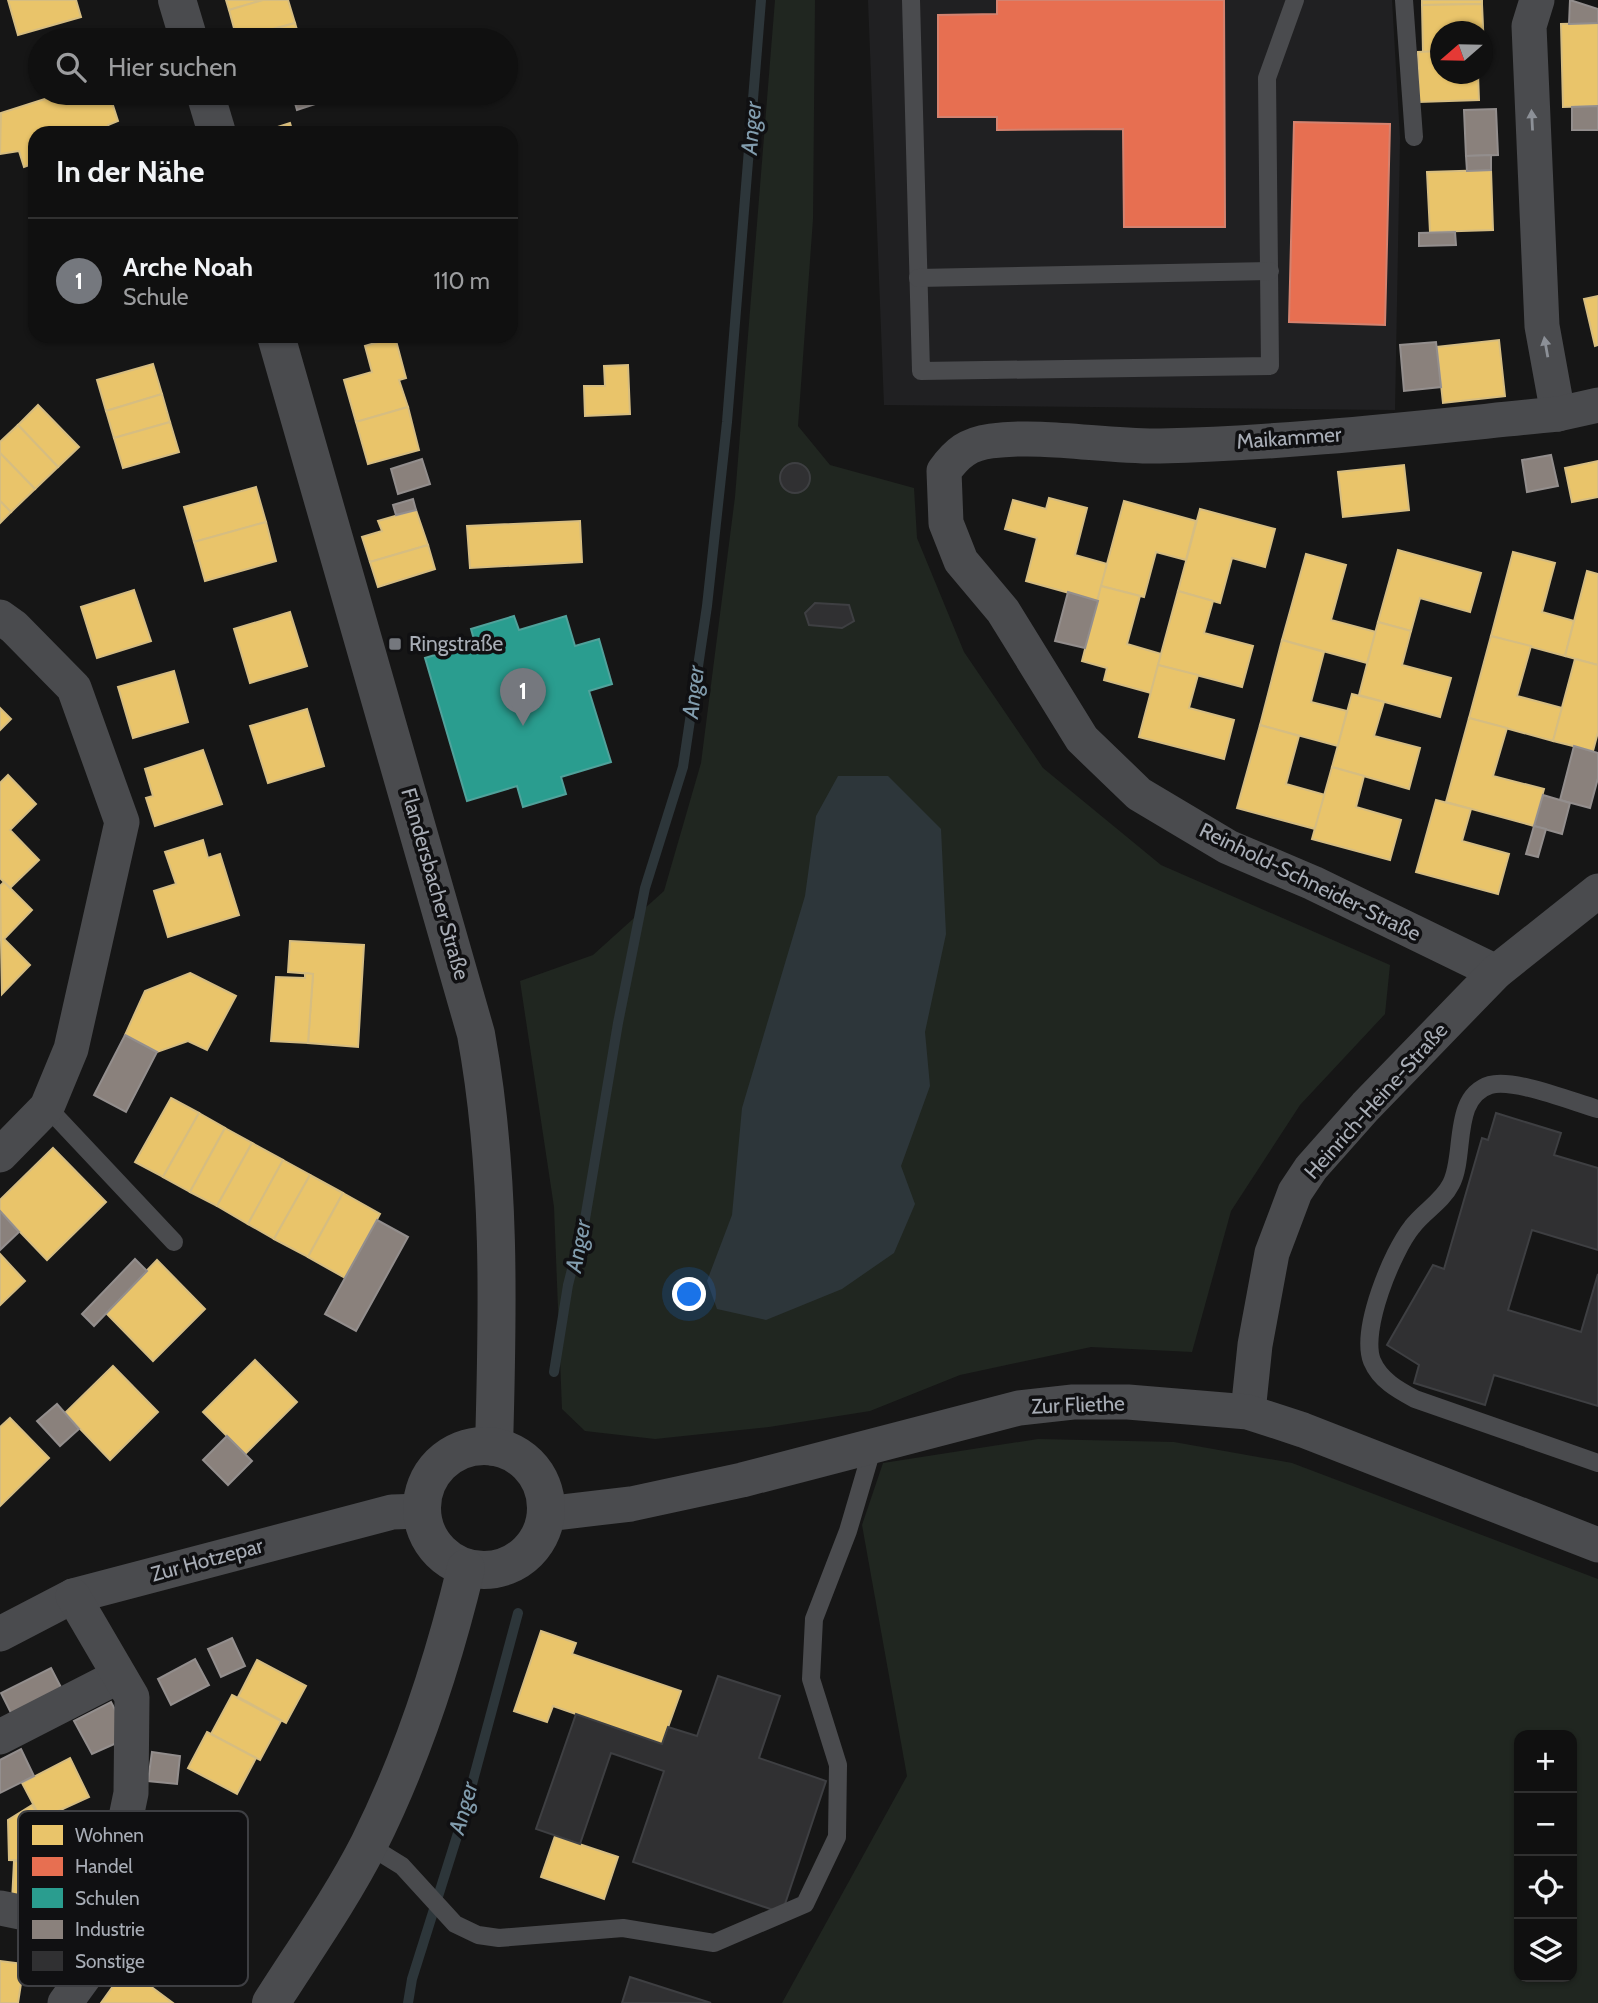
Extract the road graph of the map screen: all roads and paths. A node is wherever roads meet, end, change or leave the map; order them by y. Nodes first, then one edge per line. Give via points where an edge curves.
1 (177, 0) edge
2 (911, 0) edge
3 (1295, 0) edge
4 (1404, 0) edge
5 (1536, 0) edge
6 (185, 28) edge
7 (209, 105) edge
8 (215, 126) edge
9 (1414, 136) dead end
10 (1269, 271) junction
11 (918, 278) junction
12 (278, 343) edge
13 (1598, 405) edge
14 (1558, 414) junction
15 (1020, 438) joint
16 (0, 617) edge
17 (1598, 891) edge
18 (1496, 972) junction
19 (47, 1107) junction
20 (1598, 1109) edge
21 (0, 1155) edge
22 (174, 1242) dead end
23 (1248, 1412) junction
24 (873, 1446) junction
25 (494, 1447) junction
26 (1598, 1463) edge
27 (422, 1511) junction
28 (546, 1514) junction
29 (1598, 1545) edge
30 (466, 1568) junction
31 (72, 1596) junction
32 (0, 1634) edge
33 (119, 1676) junction
34 (0, 1737) edge
35 (127, 1811) edge
36 (368, 1845) junction
37 (0, 1908) edge
38 (18, 1912) edge
39 (77, 1986) edge
40 (65, 2003) edge
41 (271, 2003) edge

1 - 6 street
2 - 11 lane
3 - 10 lane via 1267,78
4 - 9 lane
14 -> 5 street via 1542,326 1536,232 1529,26
7 - 8 street
10 - 11 lane
10 - 11 lane via 1270,366 1242,367 921,371
12 - 25 street, Flandersbacher Straße via 476,1034 496,1212
13 - 14 street, Maikammer
14 - 15 street, Maikammer via 1310,438 1158,446
15 - 18 street, Reinhold-Schneider-Straße via 965,447 953,459 944,471 946,523 961,561 1003,611 1082,739 1139,794 1228,847
16 - 19 street via 74,688 122,822 71,1049
17 - 18 street, Heinrich-Heine-Straße
18 - 23 street, Heinrich-Heine-Straße via 1366,1106 1295,1192 1272,1253
19 - 21 street
19 - 22 lane
20 - 26 lane via 1510,1085 1491,1085 1476,1093 1466,1110 1453,1182 1412,1226 1389,1265 1369,1344 1378,1372 1415,1399
23 - 24 street, Zur Fliethe via 1073,1402 1019,1408
23 - 29 street, Zur Fliethe
24 - 28 street, Zur Fliethe via 653,1499
24 - 36 lane via 848,1531 814,1619 811,1679 838,1765 836,1837 805,1905 714,1943 623,1928 499,1938 455,1924 402,1866
25 - 27 street via 476,1446 443,1461 427,1484
25 - 28 street via 527,1463 541,1487
27 - 30 street via 431,1541 446,1558
27 - 31 street, Zur Hotzepar via 392,1512
28 - 30 street via 540,1535 522,1557 495,1569
30 - 36 street via 417,1739
31 - 32 street, Zur Hotzepar
31 - 33 street
33 - 34 street
33 - 35 street via 132,1697
36 - 41 street
37 - 38 street
39 - 40 street

